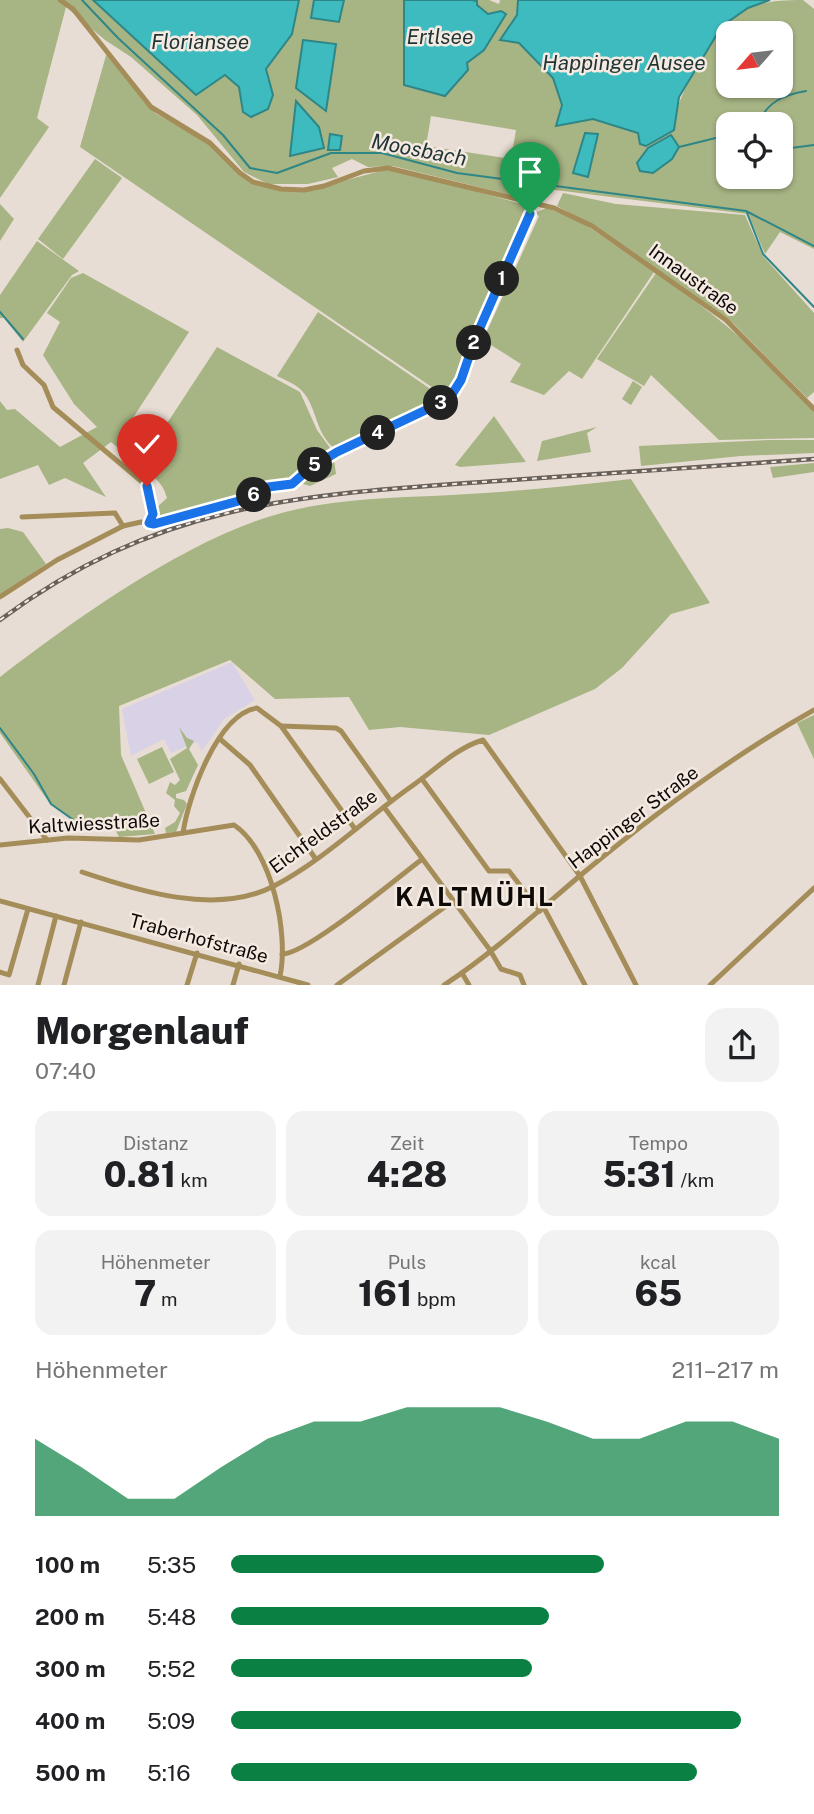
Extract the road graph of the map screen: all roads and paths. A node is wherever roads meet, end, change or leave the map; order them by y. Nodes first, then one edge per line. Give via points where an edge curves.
1 (60, 0) edge
2 (535, 204) junction
3 (17, 350) dead end
4 (814, 409) edge
5 (22, 517) dead end
6 (149, 523) junction
7 (123, 526) junction
8 (0, 597) edge
9 (814, 710) edge
10 (281, 726) junction
11 (220, 739) junction
12 (0, 779) edge
13 (422, 779) junction
14 (391, 802) junction
15 (384, 807) junction
16 (355, 830) junction
17 (183, 833) junction
18 (47, 840) junction
19 (0, 845) edge
20 (315, 858) junction
21 (421, 860) junction
22 (82, 872) dead end
23 (580, 876) junction
24 (273, 887) junction
25 (814, 888) edge
26 (0, 901) edge
27 (453, 901) junction
28 (28, 909) junction
29 (542, 910) junction
30 (56, 916) junction
31 (82, 922) junction
32 (490, 950) junction
33 (197, 953) junction
34 (282, 954) junction
35 (239, 964) junction
36 (0, 972) edge
37 (462, 973) junction
38 (281, 976) junction
39 (38, 985) edge
40 (64, 985) edge
41 (187, 985) edge
42 (233, 985) edge
43 (308, 985) edge
44 (337, 985) edge
45 (444, 985) edge
46 (468, 985) edge
47 (524, 985) edge
48 (585, 985) edge
49 (636, 985) edge
50 (710, 985) edge

1 - 2 street, Innaustraße via 73,9 151,107 211,143 253,182 304,190 388,168
2 - 4 street, Innaustraße via 561,209 592,226 711,309 750,341
2 - 6 street via 449,399 337,452 292,484
3 - 6 street via 23,365 44,385 54,407 147,486 153,514
5 - 7 street via 109,513 118,515
6 - 7 street
7 - 8 street via 57,560
9 - 23 street, Happinger Straße via 747,750
10 - 11 street via 264,710 249,709
10 - 14 street via 341,731
10 - 16 street
11 - 17 street via 197,780
11 - 20 street via 250,765
12 - 18 street
13 - 14 street, Eichfeldstraße
13 - 23 street, Eichfeldstraße via 468,745 483,740
13 - 29 street via 489,871 509,871
14 - 15 street, Eichfeldstraße
15 - 16 street, Eichfeldstraße
15 - 21 street
16 - 20 street, Eichfeldstraße
17 - 18 street, Kaltwiesstraße via 125,841
17 - 24 street, Kaltwiesstraße via 234,825 254,843
18 - 19 street, Kaltwiesstraße
20 - 24 street, Eichfeldstraße
21 - 27 street
21 - 34 street via 319,937 293,953
22 - 24 street, Eichfeldstraße via 119,885 197,900
23 - 29 street, Happinger Straße
23 - 49 street
24 - 34 street, Kaltwiesstraße
25 - 50 street
26 - 28 street, Traberhofstraße
27 - 32 street
27 - 44 street
28 - 30 street, Traberhofstraße
28 - 36 street via 9,975
29 - 32 street, Happinger Straße
29 - 48 street
30 - 31 street, Traberhofstraße
30 - 39 street
31 - 33 street, Traberhofstraße
31 - 40 street
32 - 37 street, Happinger Straße
32 - 47 street via 501,969 520,975
33 - 35 street, Traberhofstraße
33 - 41 street
34 - 38 street, Kaltwiesstraße
35 - 38 street, Traberhofstraße
35 - 42 street
37 - 45 street, Happinger Straße
37 - 46 street
38 - 43 street, Traberhofstraße

